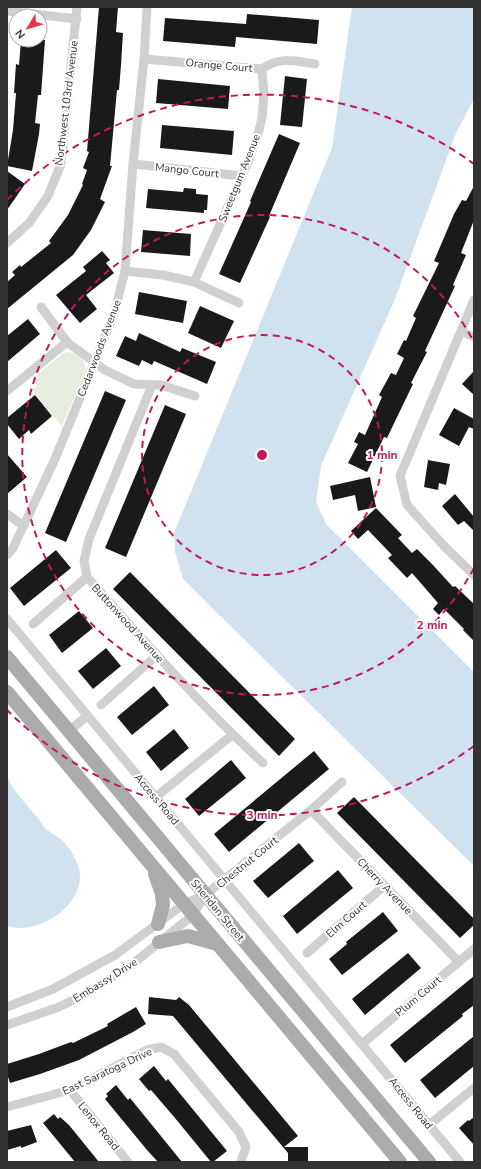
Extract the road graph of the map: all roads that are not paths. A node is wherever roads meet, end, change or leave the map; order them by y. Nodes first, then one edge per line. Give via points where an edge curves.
1 (77, 7) edge
2 (147, 7) edge
3 (7, 11) edge
4 (76, 19) junction
5 (144, 59) junction
6 (315, 64) dead end
7 (262, 69) junction
8 (133, 164) junction
9 (242, 176) junction
10 (7, 243) edge
11 (125, 271) junction
12 (194, 282) junction
13 (474, 300) edge
14 (239, 302) dead end
15 (41, 307) dead end
16 (461, 332) junction
17 (474, 337) edge
18 (67, 342) junction
19 (94, 363) junction
20 (152, 385) junction
21 (7, 391) edge
22 (195, 396) dead end
23 (7, 514) edge
24 (24, 526) junction
25 (7, 555) edge
26 (474, 575) edge
27 (87, 577) junction
28 (7, 619) edge
29 (33, 624) dead end
30 (156, 656) junction
31 (7, 657) edge
32 (7, 692) edge
33 (101, 705) dead end
34 (87, 716) junction
35 (69, 731) junction
36 (232, 735) junction
37 (263, 763) dead end
38 (342, 782) dead end
39 (156, 797) junction
40 (311, 810) junction
41 (153, 868) junction
42 (223, 880) junction
43 (384, 886) junction
44 (205, 895) junction
45 (188, 910) junction
46 (158, 924) junction
47 (159, 942) junction
48 (217, 944) junction
49 (474, 949) edge
50 (307, 953) dead end
51 (458, 962) junction
52 (7, 1007) edge
53 (7, 1025) edge
54 (362, 1044) junction
55 (474, 1088) edge
56 (70, 1090) junction
57 (7, 1107) edge
58 (429, 1125) junction
59 (128, 1162) edge
60 (241, 1162) edge
61 (400, 1162) edge
62 (430, 1162) edge
63 (460, 1162) edge

1 - 4 street, Northwest 103rd Avenue
2 - 5 street, Cedarwoods Avenue
3 - 4 street
4 - 10 street, Northwest 103rd Avenue via 60,164 48,196 30,223
5 - 7 street, Orange Court
5 - 8 street, Cedarwoods Avenue
6 - 7 street, Orange Court via 281,60
7 - 9 street, Sweetgum Avenue via 262,118 254,148
8 - 9 street, Mango Court
8 - 11 street, Cedarwoods Avenue
9 - 12 street, Sweetgum Avenue
11 - 12 street via 163,275
11 - 19 street, Cedarwoods Avenue via 114,314
12 - 14 street
13 - 16 street
15 - 18 street
16 - 17 street
16 - 26 street via 400,476 406,505
18 - 19 street
18 - 21 street
19 - 20 street via 134,384
19 - 24 street, Cedarwoods Avenue via 55,459
20 - 22 street via 162,385
20 - 27 street, Buttonwood Avenue via 89,539 84,561
23 - 24 street
24 - 25 street, Cedarwoods Avenue
27 - 29 street
27 - 30 street, Buttonwood Avenue
28 - 34 street, Access Road
30 - 33 street
30 - 36 street, Buttonwood Avenue
31 - 35 main road, Sheridan Street
32 - 41 main road, Sheridan Street
34 - 35 street
34 - 39 street, Access Road
35 - 44 main road, Sheridan Street
36 - 37 street, Buttonwood Avenue
36 - 39 street
38 - 40 street, Chestnut Court
39 - 42 street, Access Road
40 - 42 street, Chestnut Court
40 - 43 street, Cherry Avenue
41 - 45 main road, Sheridan Street
41 - 46 main road via 163,905
42 - 44 street, Chestnut Court
42 - 54 street, Access Road
43 - 50 street, Elm Court
43 - 51 street, Cherry Avenue
44 - 45 street, Chestnut Court
44 - 45 street, Embassy Drive
44 - 62 main road, Sheridan Street
45 - 46 street, Embassy Drive
45 - 47 street, Embassy Drive
45 - 48 main road, Sheridan Street
46 - 52 street, Embassy Drive via 115,956 53,988
47 - 48 main road via 188,936
47 - 53 street, Embassy Drive via 130,966 87,994 59,1007
48 - 61 main road, Sheridan Street
49 - 51 street, Plum Court
51 - 54 street, Plum Court
54 - 58 street, Access Road
55 - 58 street
56 - 57 street, East Saratoga Drive
56 - 59 street, Lenox Road
56 - 60 street, East Saratoga Drive via 147,1050 161,1047 174,1054 239,1132 246,1147
58 - 63 street, Access Road

